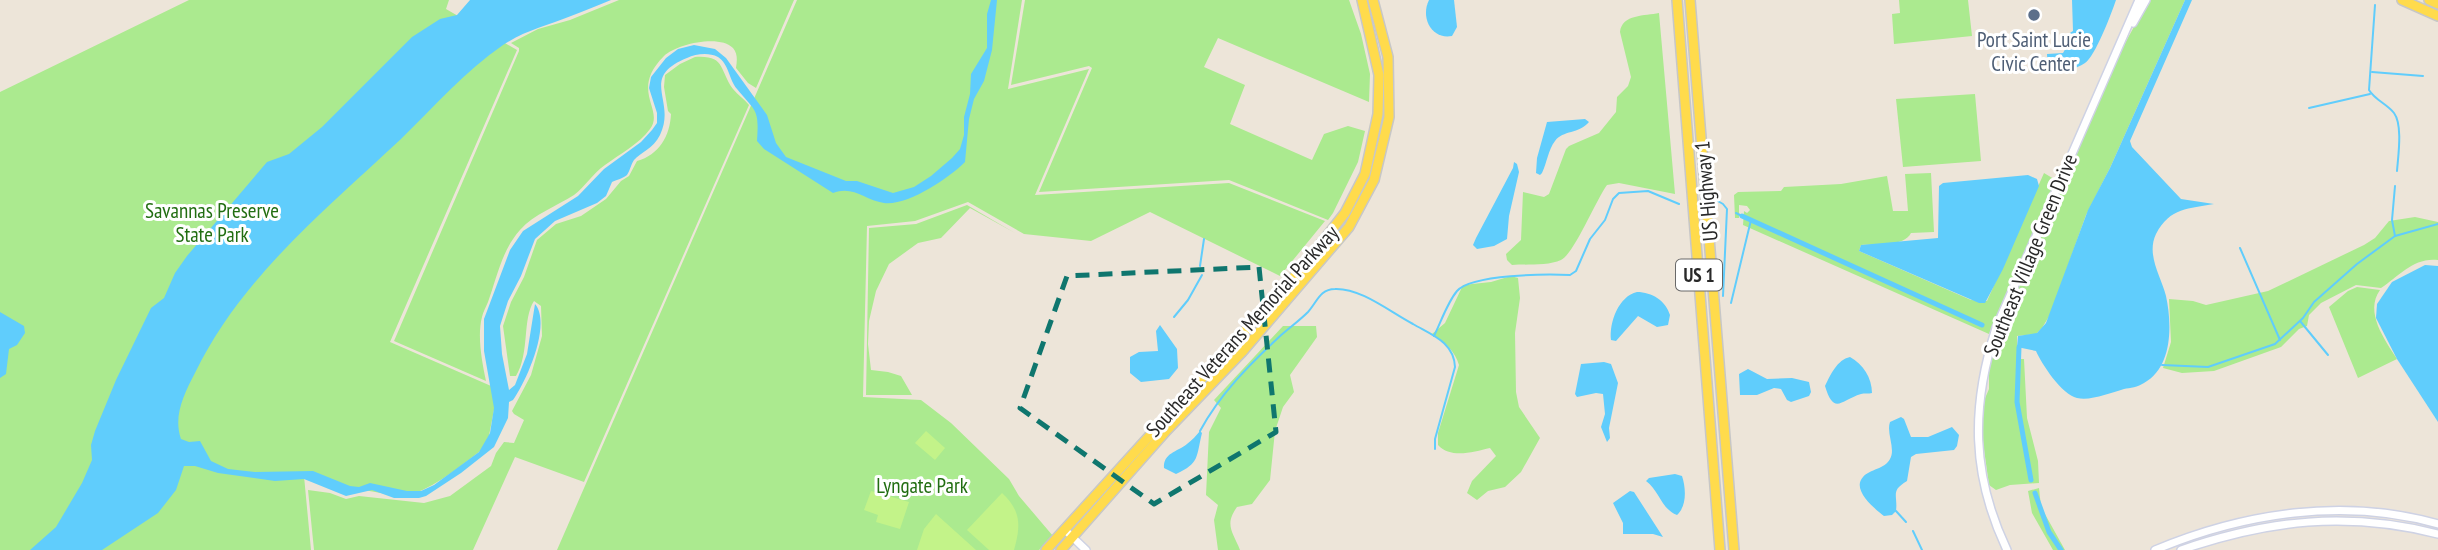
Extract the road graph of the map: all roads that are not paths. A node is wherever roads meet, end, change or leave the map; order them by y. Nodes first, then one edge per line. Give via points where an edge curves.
1 (1363, 0) edge
2 (1373, 0) edge
3 (1678, 0) edge
4 (1690, 0) edge
5 (2139, 0) edge
6 (2146, 0) edge
7 (2402, 0) edge
8 (2429, 0) edge
9 (2438, 4) edge
10 (1691, 13) junction
11 (2438, 16) edge
12 (2119, 48) junction
13 (1718, 521) junction
14 (2438, 524) edge
15 (1062, 533) junction
16 (2438, 534) edge
17 (1068, 545) edge
18 (1734, 545) edge
19 (1046, 550) edge
20 (1086, 550) edge
21 (1720, 550) edge
22 (2007, 550) edge
23 (2155, 550) edge
24 (2181, 550) edge

1 - 15 main road, Southeast Veterans Memorial Parkway via 1375,48 1379,97 1376,131 1357,191 1340,221 1302,268
2 - 17 main road, Southeast Veterans Memorial Parkway via 1388,57 1389,117 1380,161 1349,227
3 - 10 main road
3 - 13 main road, US Highway 1 / US 1
4 - 10 main road, US Highway 1 / US 1
5 - 12 street, Southeast Village Green Drive
6 - 12 street, Southeast Village Green Drive
7 - 11 main road
8 - 9 main road
10 - 18 main road, US Highway 1 / US 1
12 - 22 street, Southeast Village Green Drive via 1986,360 1977,433 1979,455 1987,498
13 - 18 main road
13 - 21 main road, US Highway 1 / US 1
14 - 23 street via 2368,512 2302,512 2227,524
15 - 17 street
15 - 19 main road, Southeast Veterans Memorial Parkway
16 - 24 street via 2359,521 2301,522 2226,535
17 - 20 street

